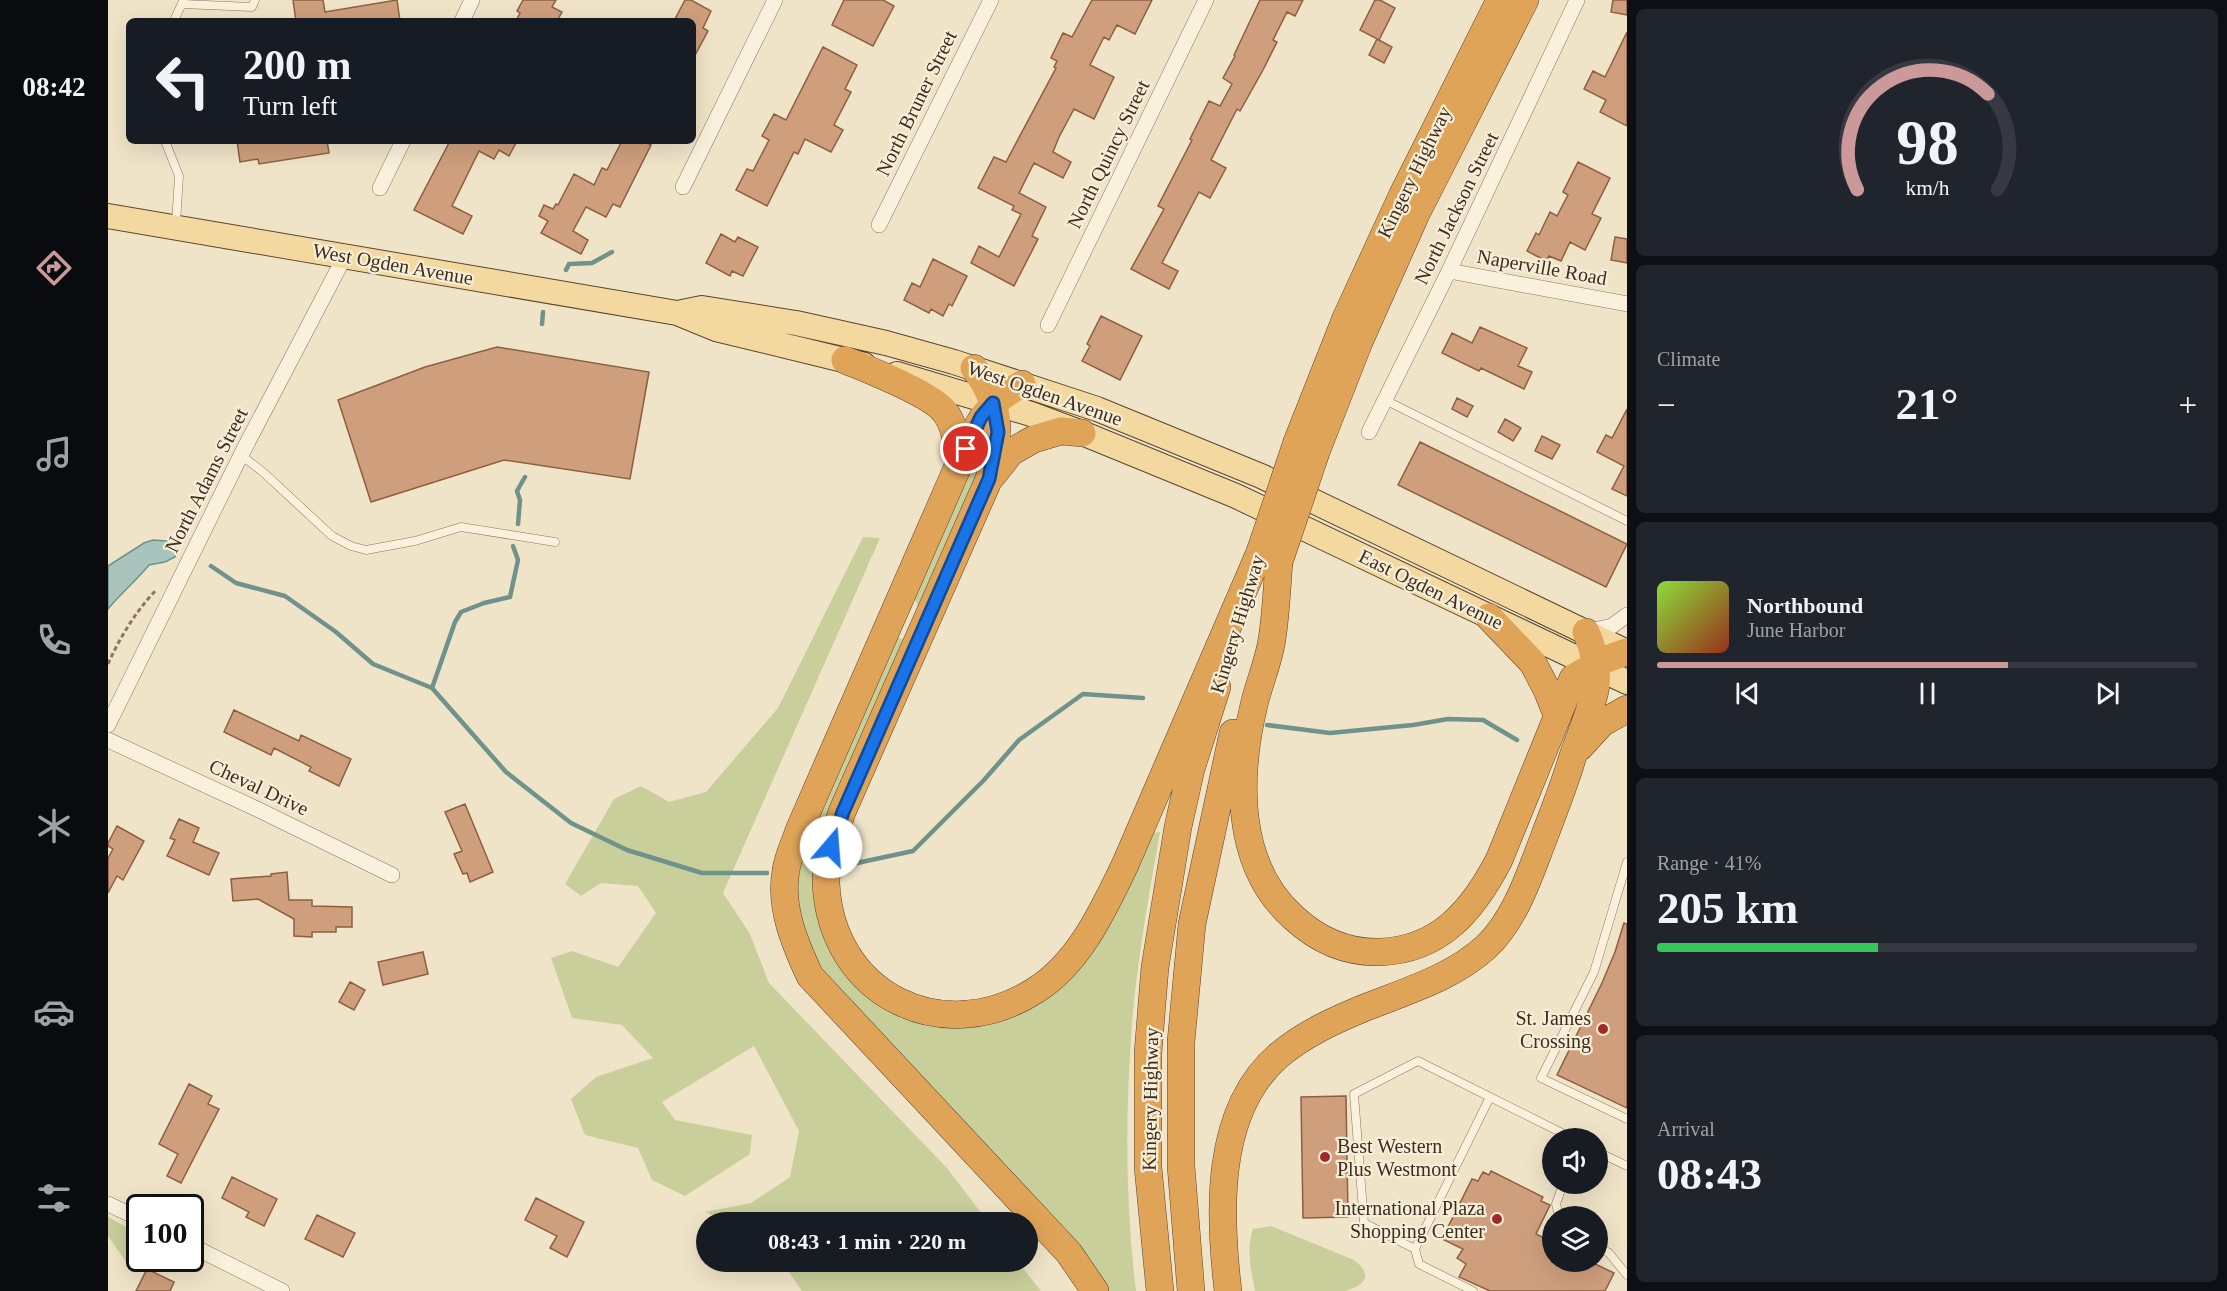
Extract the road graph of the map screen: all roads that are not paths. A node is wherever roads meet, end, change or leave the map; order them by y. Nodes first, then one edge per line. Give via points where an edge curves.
1 (255, 0) edge
2 (472, 0) edge
3 (775, 0) edge
4 (991, 0) edge
5 (1206, 0) edge
6 (1500, 0) edge
7 (1525, 0) edge
8 (1578, 0) edge
9 (183, 2) edge
10 (175, 18) edge
11 (463, 18) edge
12 (166, 144) edge
13 (402, 144) edge
14 (683, 187) dead end
15 (380, 188) dead end
16 (108, 216) edge
17 (879, 225) dead end
18 (176, 228) junction
19 (345, 256) junction
20 (1449, 272) junction
21 (1627, 304) edge
22 (677, 313) junction
23 (1048, 326) dead end
24 (845, 360) junction
25 (974, 368) junction
26 (1022, 384) junction
27 (1385, 400) junction
28 (993, 403) junction
29 (1369, 432) dead end
30 (1082, 433) junction
31 (1306, 447) junction
32 (241, 455) junction
33 (959, 464) junction
34 (989, 479) junction
35 (1236, 496) joint
36 (1627, 520) edge
37 (1395, 541) joint
38 (555, 542) dead end
39 (1269, 557) junction
40 (1627, 615) edge
41 (1489, 617) junction
42 (1586, 632) junction
43 (1627, 652) edge
44 (1594, 666) junction
45 (1627, 682) edge
46 (1627, 709) edge
47 (1557, 715) junction
48 (108, 725) edge
49 (108, 740) edge
50 (1574, 755) junction
51 (1627, 862) edge
52 (392, 874) dead end
53 (1490, 1097) junction
54 (1627, 1119) edge
55 (1552, 1128) edge
56 (1608, 1157) edge
57 (1627, 1166) edge
58 (108, 1204) edge
59 (126, 1213) edge
60 (1415, 1249) junction
61 (204, 1252) edge
62 (1608, 1252) edge
63 (1627, 1275) edge
64 (282, 1291) edge
65 (1095, 1291) edge
66 (1160, 1291) edge
67 (1191, 1291) edge
68 (1228, 1291) edge
69 (1473, 1291) edge

1 - 9 lane via 252,7
2 - 11 street
3 - 14 street
4 - 17 street, North Bruner Street
5 - 23 street, North Quincy Street
6 - 31 highway, Kingery Highway via 1346,318
7 - 31 highway, Kingery Highway via 1416,214 1359,342
8 - 20 street, North Jackson Street
9 - 10 lane
12 - 18 lane via 179,177
13 - 15 street
16 - 18 main road, West Ogden Avenue
18 - 19 main road, West Ogden Avenue
19 - 22 main road, West Ogden Avenue
19 - 32 street, North Adams Street
20 - 21 street, Naperville Road
20 - 27 street, North Jackson Street
22 - 24 main road, West Ogden Avenue via 716,329
22 - 25 main road, West Ogden Avenue via 702,308 796,322
24 - 28 main road, West Ogden Avenue
24 - 33 highway via 920,394 944,411 954,433
25 - 26 main road, West Ogden Avenue
25 - 28 highway
26 - 28 highway
26 - 37 main road, West Ogden Avenue via 1262,476
27 - 29 street, North Jackson Street
27 - 36 lane
28 - 30 main road, West Ogden Avenue
28 - 33 highway via 981,417
28 - 34 highway via 998,432
30 - 34 highway via 1061,431 1034,439 1011,452
30 - 35 main road, West Ogden Avenue
31 - 39 highway, Kingery Highway, bridge
32 - 38 lane via 332,536 351,546 366,550 416,541 461,527
32 - 48 street, North Adams Street
33 - 65 highway via 800,830 786,870 785,908 810,976 1069,1253
34 - 39 highway via 843,812 831,847 826,881 831,918 857,970 877,989 928,1013 969,1015 1009,1004 1037,990 1073,956 1125,865
35 - 41 main road, East Ogden Avenue
37 - 42 main road, East Ogden Avenue
39 - 47 highway via 1272,640 1246,749 1242,796 1248,837 1261,875 1279,905 1332,945 1365,952 1391,952 1418,946 1455,922 1474,902 1499,860
39 - 66 highway, Kingery Highway via 1191,769 1155,967 1148,1053 1148,1167
39 - 67 highway, Kingery Highway via 1192,924 1181,1042 1181,1166
40 - 42 street via 1612,626
41 - 44 main road, East Ogden Avenue
41 - 47 highway via 1533,663
42 - 43 main road, East Ogden Avenue
42 - 44 highway via 1592,644
43 - 44 highway
44 - 45 main road, East Ogden Avenue
44 - 47 highway via 1573,678
44 - 50 highway via 1596,687
46 - 50 highway via 1602,723
49 - 52 street, Cheval Drive
50 - 68 highway via 1516,904 1488,945 1449,974 1329,1023 1296,1043 1276,1058 1251,1091 1232,1131 1225,1169 1222,1212
51 - 54 lane via 1594,972 1541,1078
53 - 55 lane
53 - 60 lane
53 - 60 lane via 1418,1061 1354,1094 1364,1222
56 - 57 lane
58 - 59 street
60 - 69 lane via 1419,1264
61 - 64 street
62 - 63 lane

